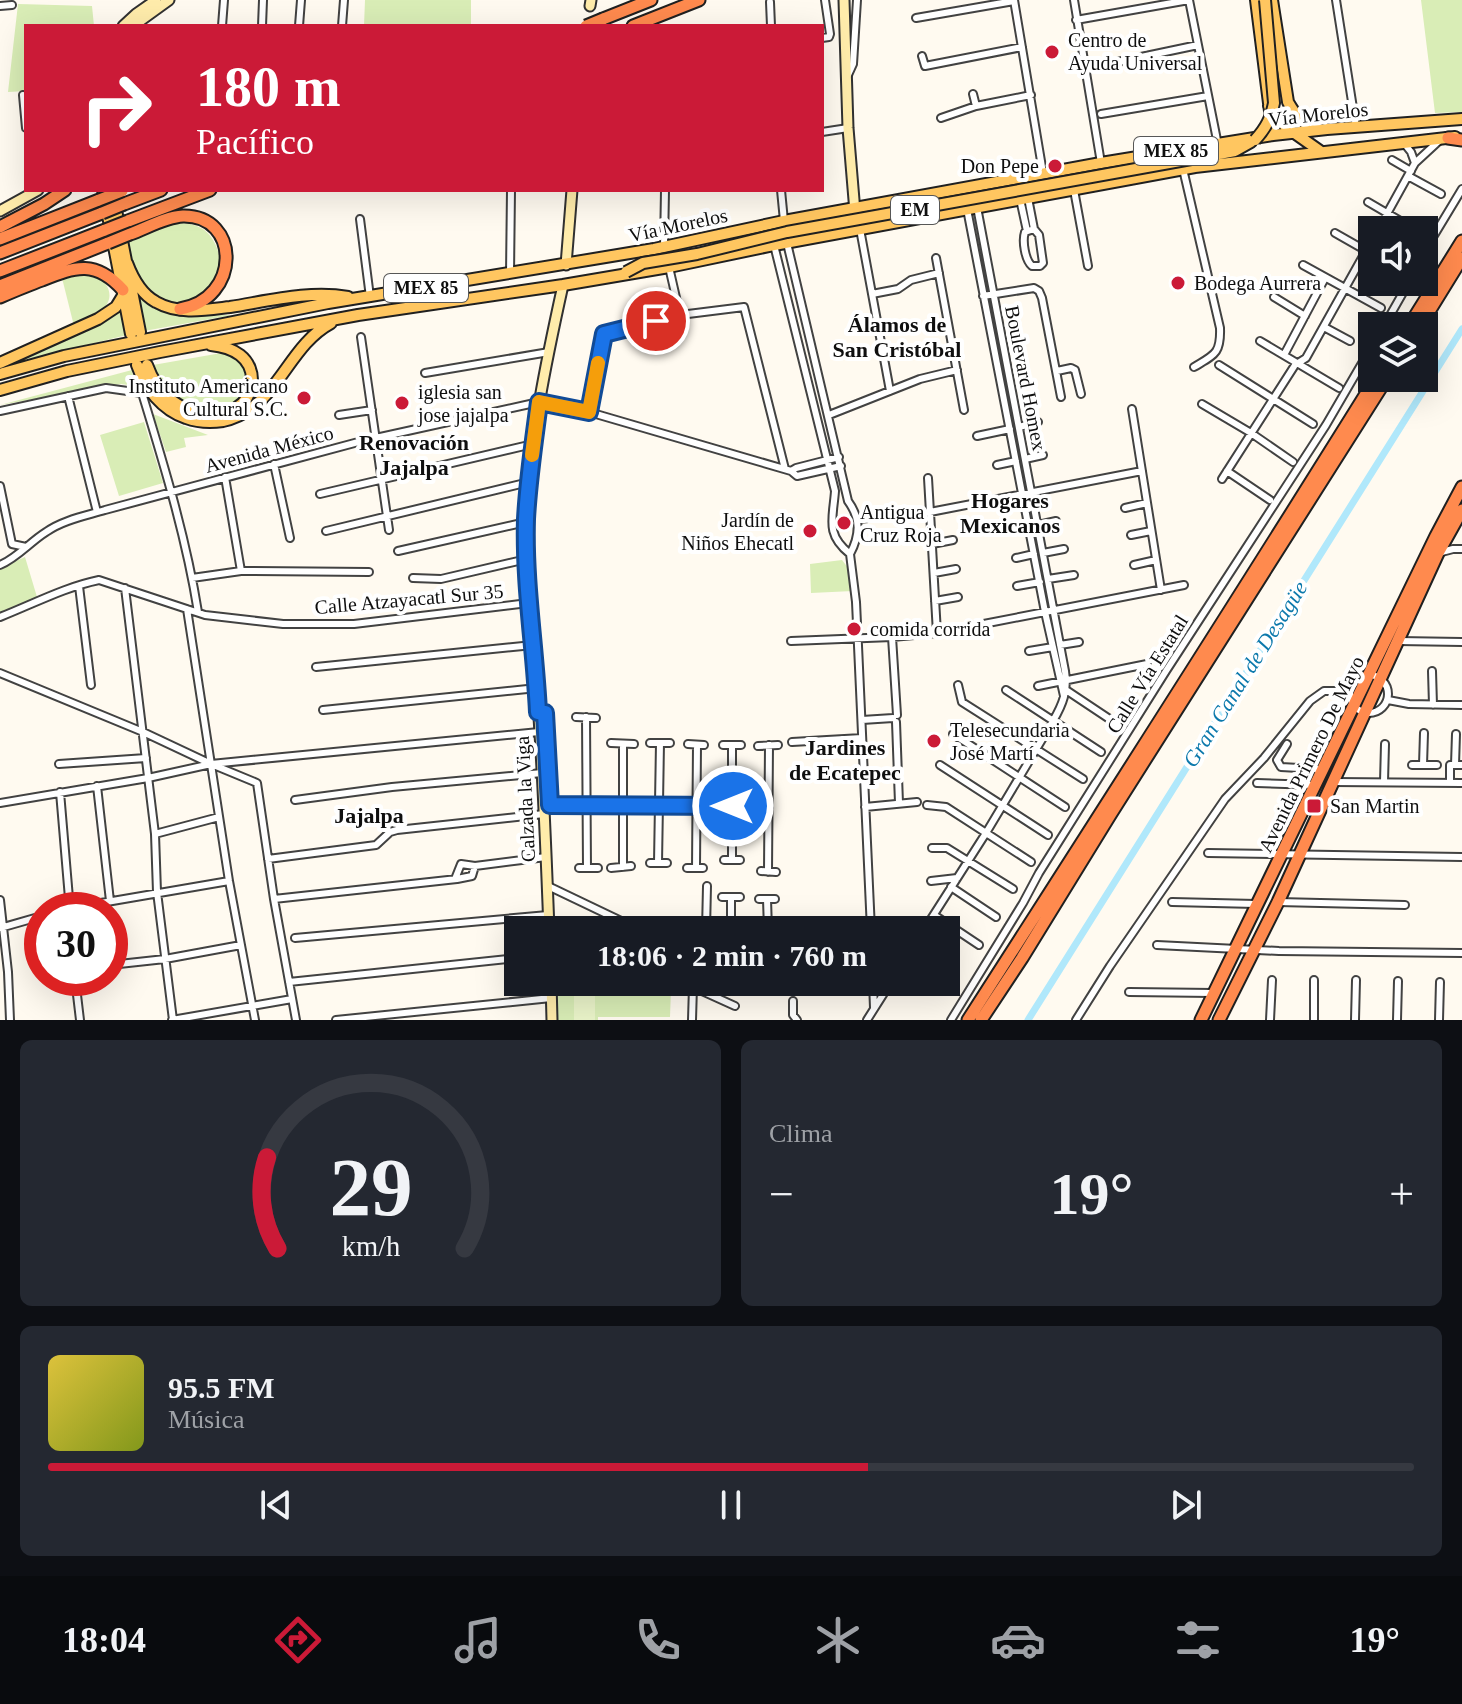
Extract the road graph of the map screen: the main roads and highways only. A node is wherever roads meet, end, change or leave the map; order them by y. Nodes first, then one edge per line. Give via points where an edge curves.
1 (156, 0) edge
2 (169, 0) edge
3 (651, 0) edge
4 (699, 0) edge
5 (844, 0) edge
6 (1256, 0) edge
7 (1265, 0) edge
8 (1272, 0) edge
9 (125, 24) edge
10 (136, 24) edge
11 (591, 24) edge
12 (638, 24) edge
13 (1268, 105) junction
14 (1462, 119) edge
15 (1327, 129) junction
16 (1295, 133) junction
17 (1273, 135) junction
18 (1445, 138) joint
19 (1462, 138) edge
20 (1180, 151) junction
21 (1320, 151) junction
22 (1183, 169) junction
23 (33, 192) edge
24 (62, 192) edge
25 (141, 192) edge
26 (205, 192) edge
27 (572, 192) edge
28 (121, 194) edge
29 (101, 195) edge
30 (854, 208) junction
31 (0, 211) edge
32 (0, 227) edge
33 (860, 229) junction
34 (106, 237) junction
35 (0, 239) edge
36 (1462, 241) edge
37 (0, 253) edge
38 (1462, 258) edge
39 (127, 263) junction
40 (566, 265) junction
41 (0, 271) edge
42 (623, 273) junction
43 (563, 285) junction
44 (0, 286) edge
45 (124, 292) junction
46 (0, 297) edge
47 (364, 298) junction
48 (180, 309) junction
49 (1418, 312) edge
50 (1429, 312) edge
51 (340, 319) junction
52 (201, 344) junction
53 (0, 363) edge
54 (0, 374) edge
55 (0, 390) edge
56 (1367, 392) edge
57 (1378, 392) edge
58 (1462, 487) edge
59 (1458, 507) edge
60 (1440, 546) junction
61 (1360, 709) junction
62 (548, 916) edge
63 (551, 996) edge
64 (552, 1020) edge
65 (968, 1020) edge
66 (981, 1020) edge
67 (1201, 1020) edge
68 (1219, 1020) edge

1 - 9 main road
2 - 10 main road
3 - 11 highway, bridge
4 - 12 highway
5 - 30 main road
6 - 13 main road
7 - 42 main road, EM, bridge via 1272,116 1255,140 1235,151 787,232 643,263
8 - 15 main road via 1288,102 1303,123
13 - 16 main road
13 - 17 main road
14 - 15 main road, Vía Morelos / MEX 85
15 - 16 main road, Vía Morelos / MEX 85
16 - 17 main road, Vía Morelos / MEX 85
16 - 21 main road
17 - 20 main road, Vía Morelos / MEX 85
18 - 19 highway, MEX 85
18 - 21 main road, Vía Morelos / MEX 85
20 - 22 main road
20 - 30 main road, Vía Morelos / MEX 85
21 - 22 main road, Vía Morelos / MEX 85
22 - 33 main road, Vía Morelos / MEX 85
23 - 31 main road
24 - 32 highway
25 - 28 highway
26 - 34 highway, bridge via 128,221
27 - 40 main road
28 - 29 highway, bridge
28 - 37 highway, bridge via 102,213
28 - 39 main road
29 - 35 highway
29 - 45 main road
30 - 33 main road
30 - 40 main road, Vía Morelos / MEX 85
33 - 42 main road, Vía Morelos / MEX 85
34 - 41 highway
34 - 44 highway
34 - 48 highway, bridge via 187,216 207,223 220,237 226,270 213,293
36 - 49 highway
38 - 50 highway
39 - 45 main road via 135,333
39 - 48 main road via 147,296
40 - 47 main road, Vía Morelos / MEX 85
42 - 43 main road, Vía Morelos / MEX 85
43 - 51 main road, Vía Morelos / MEX 85
43 - 62 main road, Calzada la Viga via 539,402 526,522
45 - 46 highway via 104,274 82,268
45 - 53 main road via 116,307 98,319
47 - 48 main road via 316,295
47 - 54 main road, Vía Morelos / MEX 85 via 64,356
51 - 52 main road, Vía Morelos / MEX 85
51 - 52 main road via 307,341 265,398 227,420 198,421 176,414 153,394 140,366 180,406 207,414 232,411 251,388 249,367 232,350
52 - 55 main road, Vía Morelos / MEX 85
56 - 65 highway
57 - 66 highway
58 - 59 highway
59 - 60 highway, Avenida Primero De Mayo
60 - 61 highway, Avenida Primero De Mayo via 1381,679
60 - 61 highway, Avenida Primero De Mayo via 1368,675
61 - 67 highway, Avenida Primero De Mayo via 1322,771
61 - 68 highway, Avenida Primero De Mayo via 1333,782
63 - 64 main road

